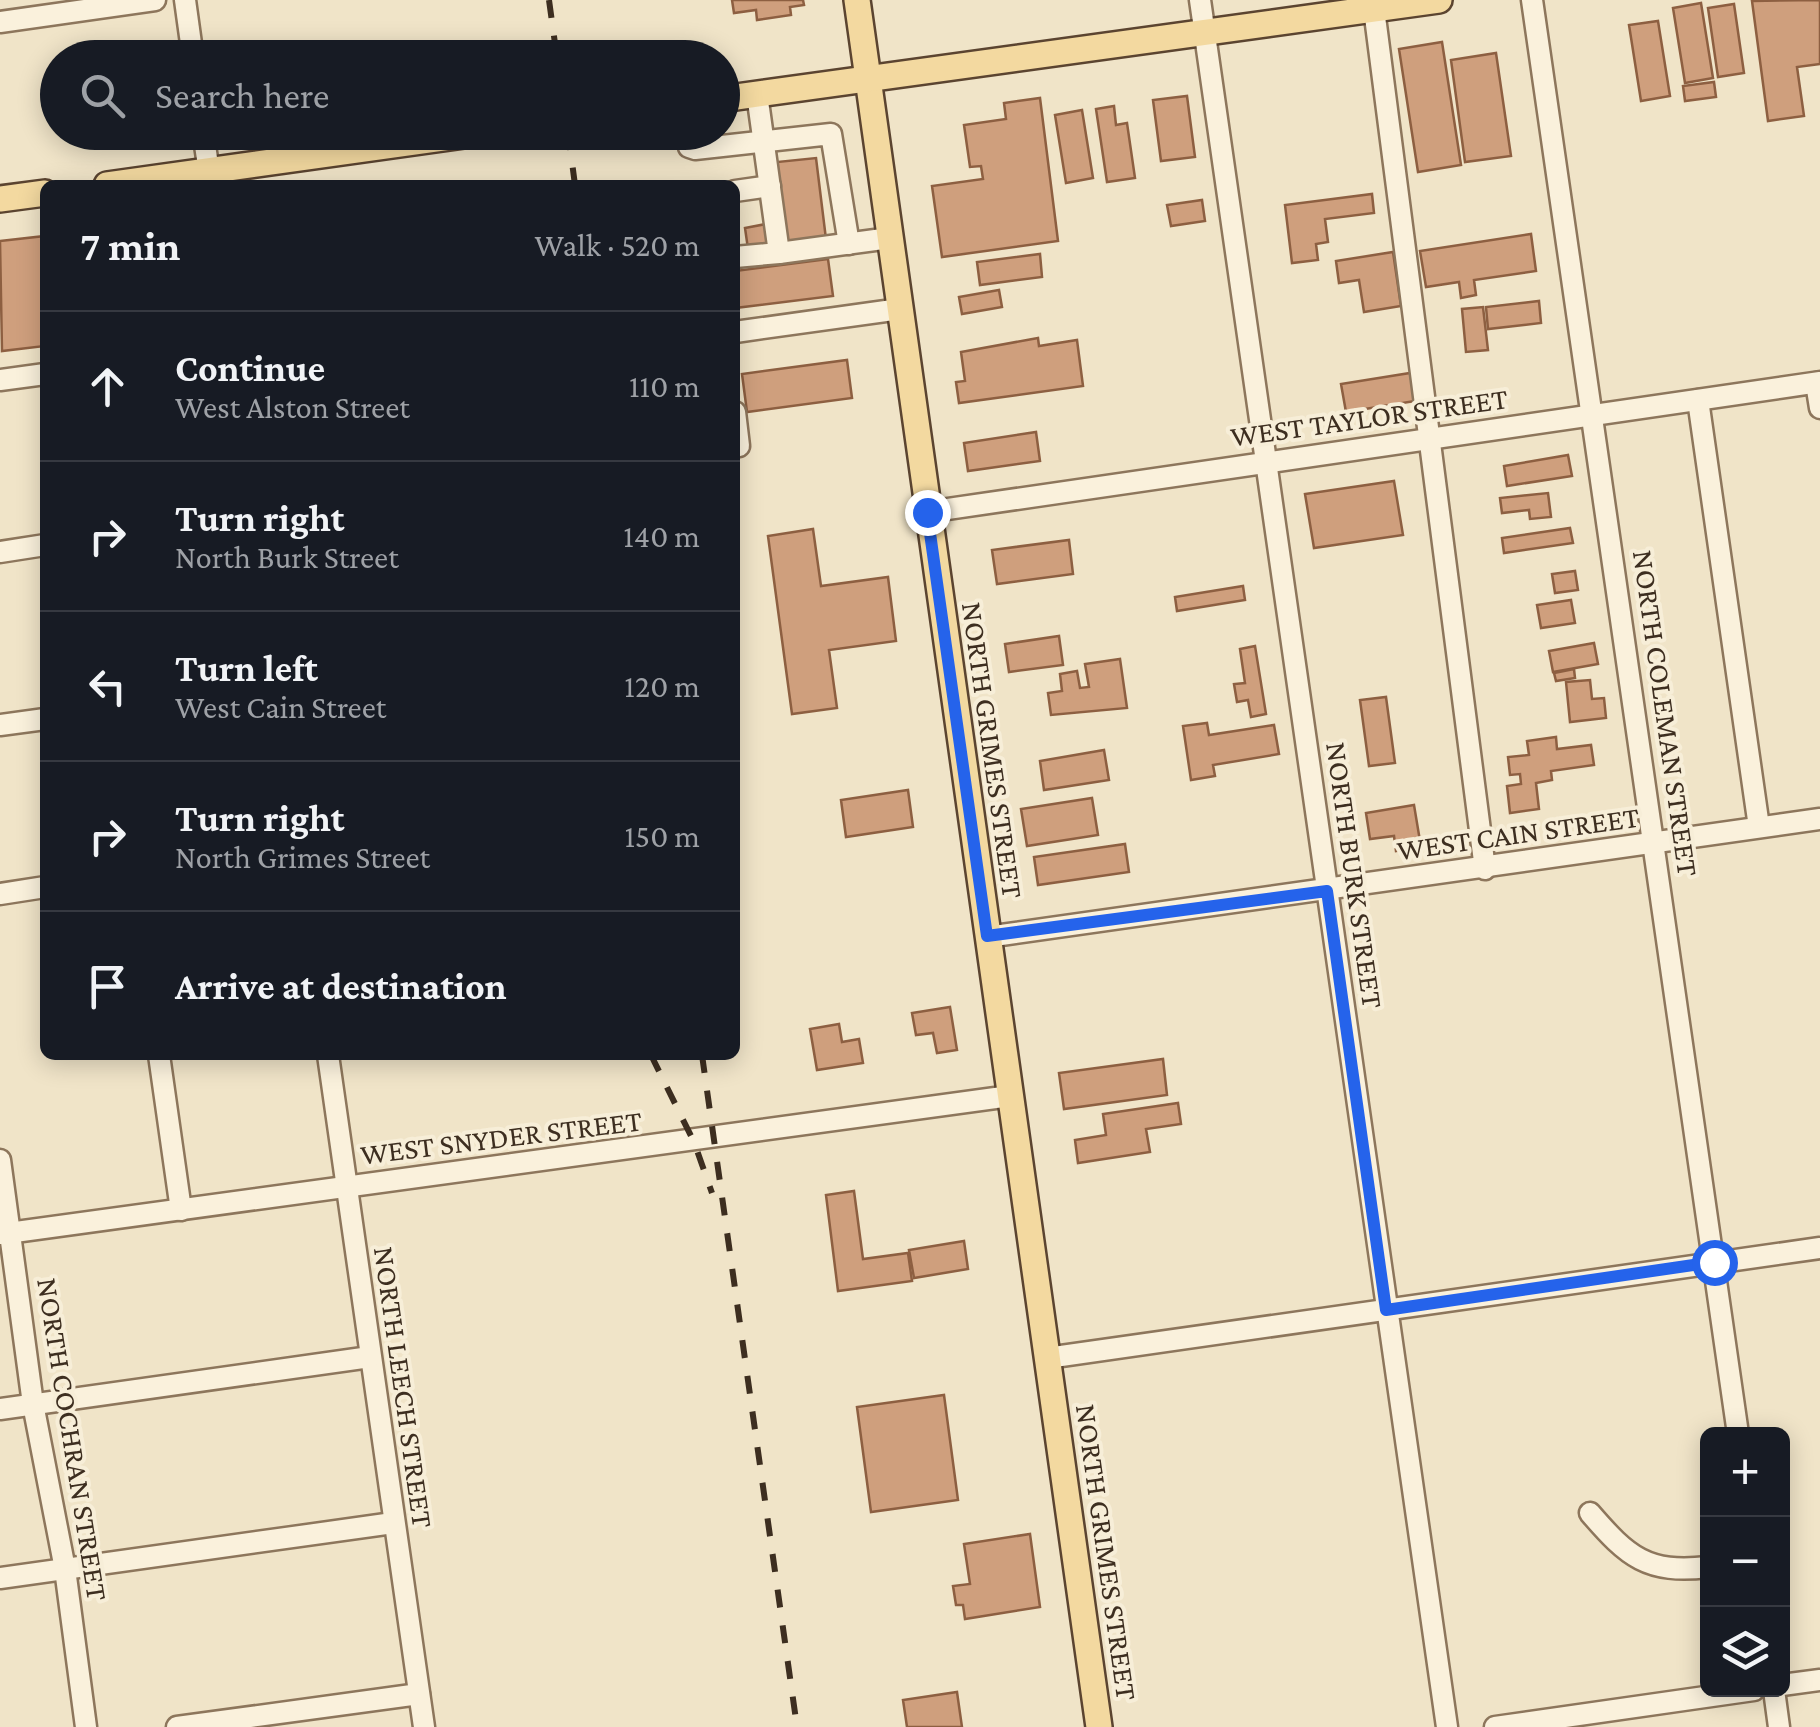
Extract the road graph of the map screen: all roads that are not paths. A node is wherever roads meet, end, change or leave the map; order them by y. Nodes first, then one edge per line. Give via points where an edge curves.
1 (155, 0) edge
2 (185, 0) edge
3 (857, 0) edge
4 (1200, 0) edge
5 (1439, 0) edge
6 (1532, 0) edge
7 (1374, 9) junction
8 (0, 22) edge
9 (1204, 32) junction
10 (191, 40) edge
11 (868, 79) junction
12 (757, 94) junction
13 (740, 96) edge
14 (763, 139) junction
15 (740, 142) edge
16 (206, 150) edge
17 (378, 150) edge
18 (210, 178) edge
19 (181, 180) edge
20 (770, 186) junction
21 (740, 190) edge
22 (40, 195) edge
23 (0, 200) edge
24 (890, 238) junction
25 (849, 244) junction
26 (780, 253) junction
27 (740, 257) edge
28 (900, 310) junction
29 (740, 331) edge
30 (40, 375) edge
31 (0, 380) edge
32 (1818, 382) edge
33 (1698, 400) junction
34 (1820, 408) edge
35 (1592, 415) junction
36 (1430, 438) junction
37 (1267, 462) junction
38 (927, 512) junction
39 (40, 546) edge
40 (0, 552) edge
41 (40, 720) edge
42 (0, 725) edge
43 (1820, 819) edge
44 (1759, 827) junction
45 (1655, 843) junction
46 (1485, 869) junction
47 (40, 888) edge
48 (1327, 891) junction
49 (0, 894) edge
50 (987, 936) junction
51 (160, 1060) edge
52 (329, 1060) edge
53 (1010, 1096) junction
54 (0, 1160) edge
55 (346, 1187) junction
56 (181, 1210) junction
57 (5, 1233) edge
58 (1820, 1248) edge
59 (1714, 1262) junction
60 (1386, 1310) junction
61 (370, 1357) junction
62 (1047, 1358) junction
63 (33, 1404) junction
64 (0, 1408) edge
65 (1737, 1427) edge
66 (1590, 1513) dead end
67 (393, 1523) junction
68 (1700, 1568) edge
69 (65, 1569) junction
70 (0, 1578) edge
71 (1820, 1680) edge
72 (1790, 1685) edge
73 (418, 1694) junction
74 (1720, 1697) edge
75 (1775, 1697) edge
76 (1612, 1719) edge
77 (86, 1727) edge
78 (178, 1727) edge
79 (424, 1727) edge
80 (1098, 1727) edge
81 (1447, 1727) edge
82 (1494, 1727) edge
83 (1780, 1727) edge

1 - 8 street
2 - 10 street
3 - 11 main road, NORTH GRIMES STREET
4 - 9 street, NORTH BURK STREET
5 - 7 main road
6 - 35 street, NORTH COLEMAN STREET
7 - 9 main road
7 - 36 street
9 - 11 main road
9 - 37 street, NORTH BURK STREET
11 - 12 main road
11 - 24 main road, NORTH GRIMES STREET
12 - 13 main road
12 - 14 street
14 - 15 street
14 - 20 street
14 - 25 street via 831,134
16 - 18 street
17 - 18 main road
18 - 19 main road
20 - 21 street
20 - 26 street
22 - 23 main road
24 - 25 street
24 - 28 main road, NORTH GRIMES STREET
25 - 26 street
26 - 27 street
28 - 29 street
28 - 38 main road, NORTH GRIMES STREET
30 - 31 street
32 - 33 street, WEST TAYLOR STREET
32 - 34 street
33 - 35 street, WEST TAYLOR STREET
33 - 44 street
35 - 36 street, WEST TAYLOR STREET
35 - 45 street, NORTH COLEMAN STREET
36 - 37 street, WEST TAYLOR STREET
36 - 46 street
37 - 38 street, WEST TAYLOR STREET
37 - 48 street, NORTH BURK STREET
38 - 50 main road, NORTH GRIMES STREET
39 - 40 street
41 - 42 street
43 - 44 street, WEST CAIN STREET
44 - 45 street, WEST CAIN STREET
45 - 46 street, WEST CAIN STREET
45 - 59 street, NORTH COLEMAN STREET
46 - 48 street, WEST CAIN STREET
47 - 49 street
48 - 50 street, WEST CAIN STREET
48 - 60 street, NORTH BURK STREET
50 - 53 main road, NORTH GRIMES STREET
51 - 56 street
52 - 55 street, NORTH LEECH STREET
53 - 55 street, WEST SNYDER STREET
53 - 62 main road, NORTH GRIMES STREET
54 - 57 street, NORTH COCHRAN STREET
55 - 56 street, WEST SNYDER STREET
55 - 61 street, NORTH LEECH STREET
56 - 57 street, WEST SNYDER STREET
57 - 63 street, NORTH COCHRAN STREET
58 - 59 street
59 - 60 street
59 - 65 street, NORTH COLEMAN STREET
60 - 62 street
60 - 81 street, NORTH BURK STREET
61 - 63 street
61 - 67 street, NORTH LEECH STREET
62 - 80 main road, NORTH GRIMES STREET
63 - 64 street
63 - 69 street, NORTH COCHRAN STREET
66 - 68 street via 1627,1555 1672,1572
67 - 69 street
67 - 73 street, NORTH LEECH STREET
69 - 70 street
69 - 77 street, NORTH COCHRAN STREET
71 - 72 street
73 - 78 street
73 - 79 street, NORTH LEECH STREET
74 - 76 street
75 - 83 street
76 - 82 street

